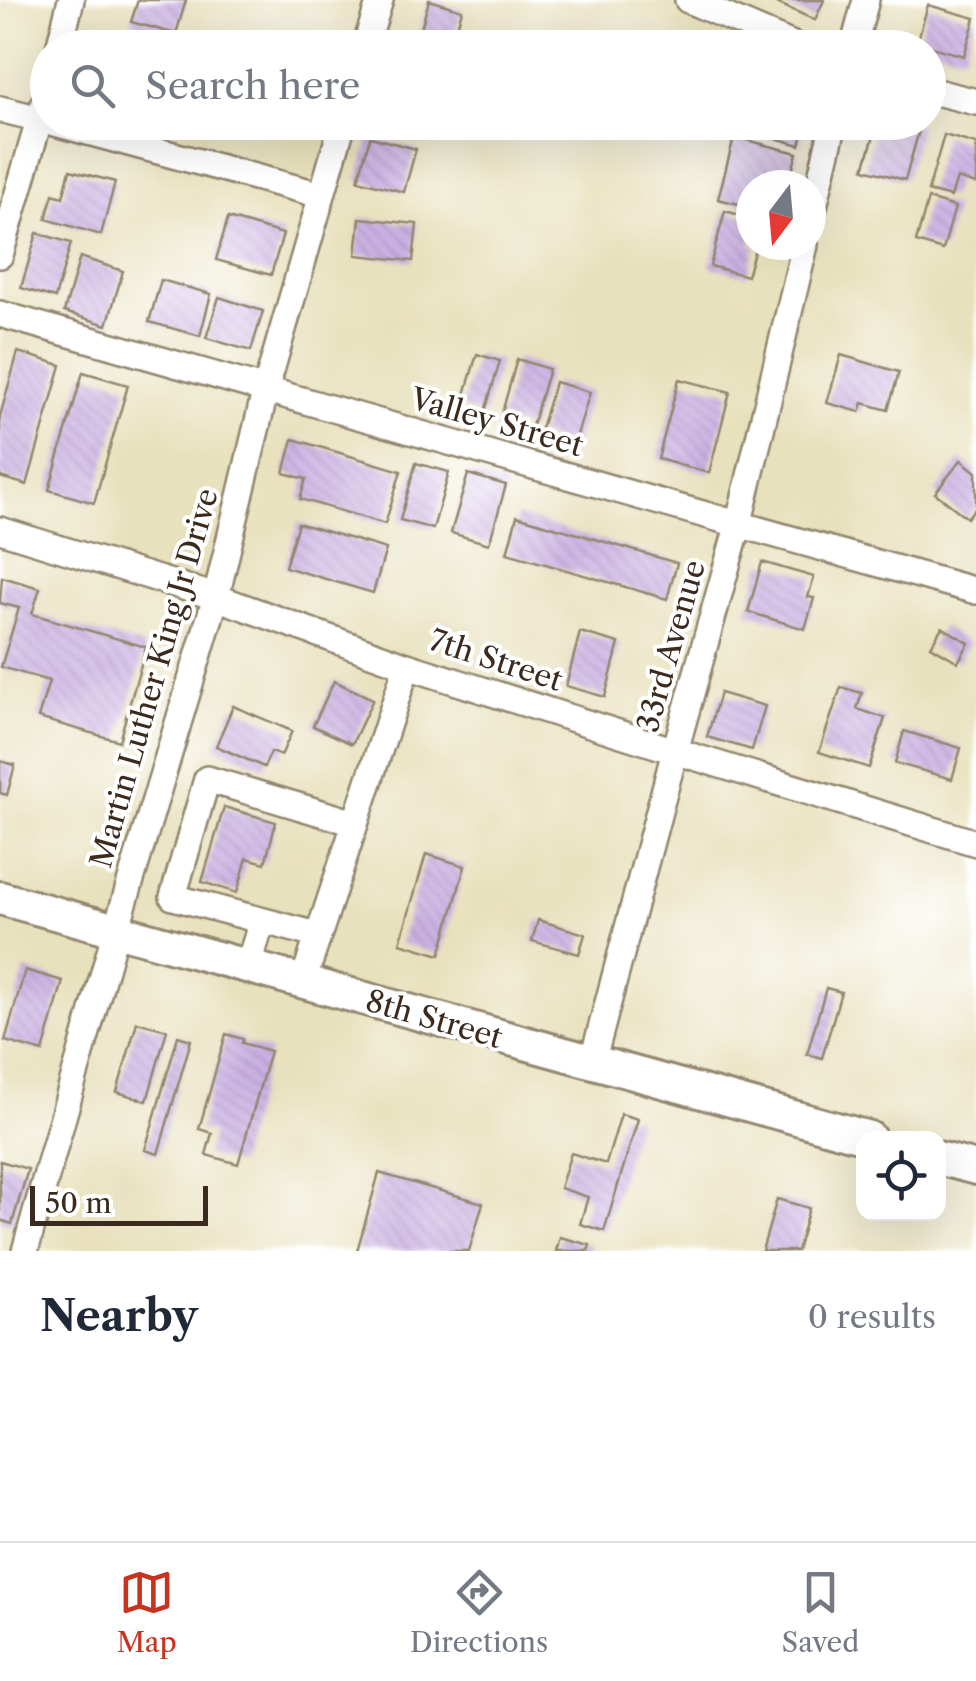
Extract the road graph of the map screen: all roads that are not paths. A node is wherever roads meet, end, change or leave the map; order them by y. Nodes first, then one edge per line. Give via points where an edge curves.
1 (71, 0) edge
2 (380, 0) edge
3 (688, 0) edge
4 (866, 0) edge
5 (63, 30) edge
6 (371, 30) edge
7 (758, 30) edge
8 (857, 30) edge
9 (946, 94) edge
10 (976, 102) edge
11 (0, 108) edge
12 (30, 116) edge
13 (40, 140) edge
14 (117, 140) edge
15 (338, 140) edge
16 (830, 140) edge
17 (823, 170) edge
18 (321, 195) junction
19 (0, 256) edge
20 (801, 260) edge
21 (0, 314) edge
22 (266, 388) junction
23 (738, 526) junction
24 (0, 530) edge
25 (976, 591) edge
26 (216, 597) junction
27 (407, 666) junction
28 (675, 752) junction
29 (164, 767) junction
30 (207, 778) junction
31 (316, 812) junction
32 (355, 823) junction
33 (976, 843) edge
34 (134, 869) junction
35 (177, 881) junction
36 (0, 898) edge
37 (262, 921) junction
38 (116, 930) junction
39 (316, 935) junction
40 (248, 967) junction
41 (303, 982) junction
42 (592, 1063) junction
43 (856, 1134) edge
44 (946, 1160) edge
45 (976, 1168) edge
46 (25, 1251) edge

1 - 5 street
2 - 6 street
3 - 7 street
4 - 8 street
9 - 10 street
11 - 12 street
13 - 19 street
14 - 18 street
15 - 18 street, Martin Luther King Jr Drive
16 - 17 street
18 - 22 street, Martin Luther King Jr Drive
20 - 23 street, 33rd Avenue
21 - 22 street, Valley Street
22 - 23 street, Valley Street
22 - 26 street, Martin Luther King Jr Drive
23 - 25 street, Valley Street
23 - 28 street, 33rd Avenue
24 - 26 street, 7th Street
26 - 27 street, 7th Street
26 - 29 street, Martin Luther King Jr Drive
27 - 28 street, 7th Street
27 - 32 street
28 - 33 street, 7th Street
28 - 42 street, 33rd Avenue
29 - 30 street
29 - 34 street, Martin Luther King Jr Drive
30 - 31 street
30 - 35 street
31 - 32 street
31 - 35 street via 307,822 215,796 194,876
32 - 39 street
34 - 35 street
34 - 38 street, Martin Luther King Jr Drive
35 - 37 street via 173,898
36 - 38 main road, 8th Street
37 - 39 street
37 - 40 street
38 - 40 main road, 8th Street
38 - 46 street, Martin Luther King Jr Drive
39 - 41 street
40 - 41 main road, 8th Street
41 - 42 main road, 8th Street
42 - 43 main road, 8th Street
44 - 45 main road

